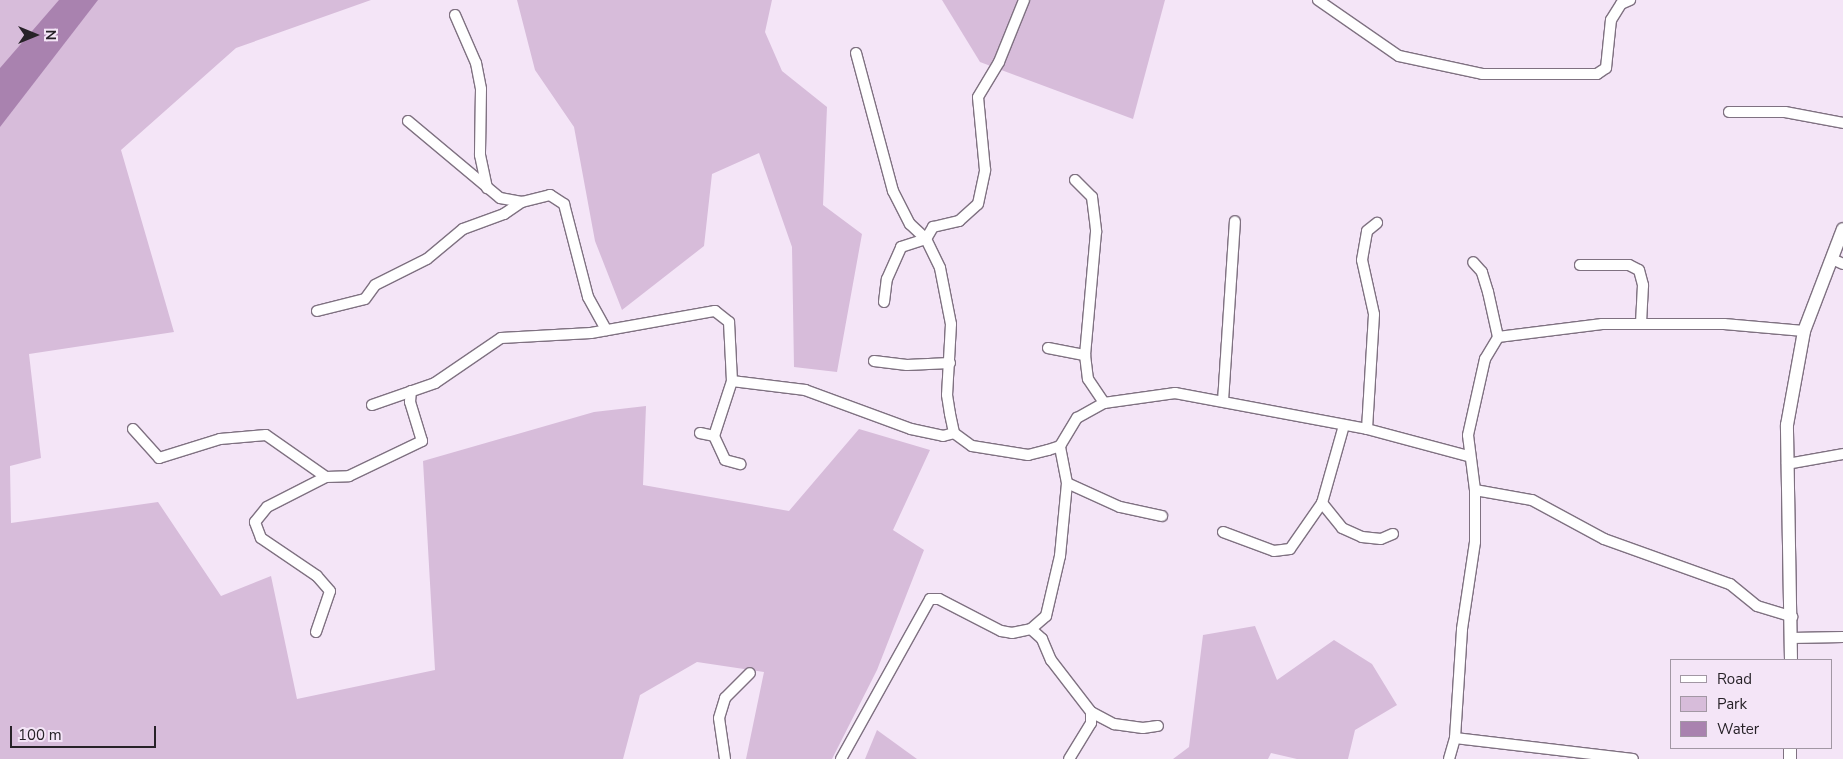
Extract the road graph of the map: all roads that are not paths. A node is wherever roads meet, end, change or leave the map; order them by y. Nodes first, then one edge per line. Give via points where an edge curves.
1 (1024, 0) edge
2 (1318, 0) edge
3 (1630, 0) edge
4 (455, 15) dead end
5 (856, 53) dead end
6 (1729, 112) dead end
7 (408, 121) dead end
8 (1843, 123) edge
9 (1075, 180) dead end
10 (487, 188) junction
11 (522, 202) junction
12 (1235, 221) dead end
13 (1377, 223) dead end
14 (1843, 229) edge
15 (926, 239) junction
16 (1473, 262) dead end
17 (1837, 262) edge
18 (1580, 265) dead end
19 (884, 302) dead end
20 (317, 312) dead end
21 (1640, 324) junction
22 (606, 330) junction
23 (1804, 331) junction
24 (1498, 337) junction
25 (1048, 348) dead end
26 (1085, 355) junction
27 (874, 360) dead end
28 (950, 362) junction
29 (732, 381) junction
30 (410, 390) junction
31 (1224, 401) junction
32 (1104, 403) junction
33 (372, 405) dead end
34 (1344, 425) junction
35 (132, 429) dead end
36 (1367, 429) junction
37 (700, 433) dead end
38 (954, 433) junction
39 (714, 436) junction
40 (1060, 446) junction
41 (1843, 454) edge
42 (1468, 456) junction
43 (740, 464) dead end
44 (1786, 464) junction
45 (326, 477) junction
46 (1067, 483) junction
47 (1475, 490) junction
48 (1322, 503) junction
49 (1162, 516) dead end
50 (1223, 532) dead end
51 (1393, 534) dead end
52 (1792, 618) junction
53 (1031, 629) junction
54 (316, 632) dead end
55 (1843, 637) edge
56 (1791, 638) junction
57 (1791, 659) edge
58 (750, 673) dead end
59 (1091, 712) junction
60 (1158, 726) dead end
61 (1455, 738) junction
62 (1609, 758) edge
63 (725, 759) edge
64 (841, 759) edge
65 (1069, 759) edge
66 (1449, 759) edge
67 (1633, 759) edge

1 - 15 street via 999,62 978,97 985,170 978,204 959,221 933,227
2 - 3 street via 1399,56 1482,74 1598,74 1606,68 1611,20 1621,4
4 - 10 street via 476,63 481,89 480,155
5 - 15 street via 893,191 910,224
6 - 8 street via 1785,112
7 - 10 street
9 - 26 street via 1092,197 1096,232
10 - 11 street via 500,198
11 - 20 street via 504,214 463,229 427,259 375,285 365,299
11 - 22 street via 550,195 564,204 588,297
12 - 31 street
13 - 36 street via 1367,231 1362,260 1374,314
14 - 17 street
15 - 19 street via 901,246 887,279
15 - 28 street via 940,268 950,314
16 - 24 street via 1482,272
17 - 23 street
18 - 21 street via 1628,265 1639,270 1643,285
21 - 23 street via 1724,324
21 - 24 street via 1602,324
22 - 29 street via 715,311 729,322
22 - 30 street via 501,338 435,383
23 - 44 street via 1787,424
24 - 42 street via 1485,359 1472,404
25 - 26 street
26 - 32 street via 1088,379
27 - 28 street via 907,365
28 - 38 street via 947,395
29 - 38 street via 805,390 911,429 943,436
29 - 39 street
30 - 33 street
30 - 45 street via 410,402 422,441 362,473
31 - 32 street via 1175,393
31 - 34 street
32 - 40 street via 1077,418
34 - 36 street
34 - 48 street
35 - 45 street via 159,458 220,439 266,435
36 - 42 street
37 - 39 street
38 - 40 street via 972,446 1002,453 1028,455
39 - 43 street via 724,460
40 - 46 street
41 - 44 street
42 - 47 street
44 - 52 street
45 - 54 street via 267,507 255,522 261,538 317,576 330,591
46 - 49 street via 1120,506
46 - 53 street via 1054,588 1046,616
47 - 52 street via 1532,500 1604,539 1730,584 1757,606
47 - 61 street via 1475,542 1462,628
48 - 50 street via 1290,550 1274,551
48 - 51 street via 1342,528 1355,534 1381,539
52 - 56 street
53 - 59 street via 1042,639 1051,660
53 - 64 street via 1001,631 939,599 930,599
55 - 56 street
56 - 57 street
58 - 63 street via 723,705 719,738
59 - 60 street via 1114,724 1143,728
59 - 65 street via 1091,723
61 - 62 street
61 - 66 street
62 - 67 street

